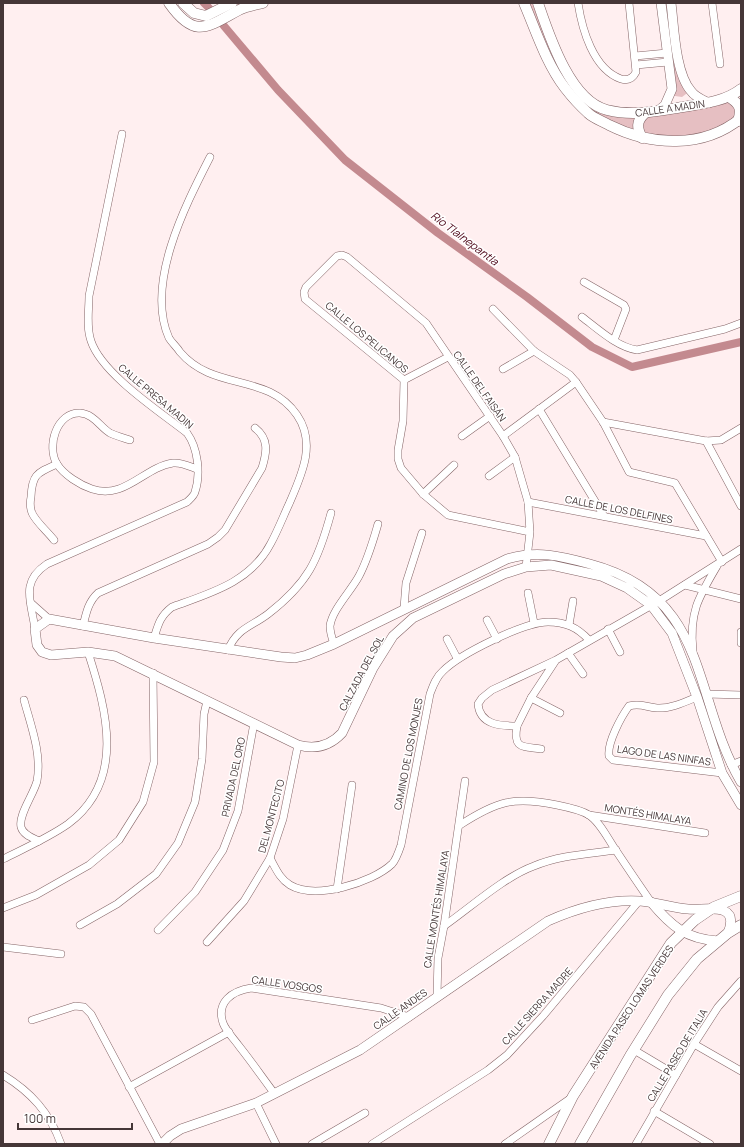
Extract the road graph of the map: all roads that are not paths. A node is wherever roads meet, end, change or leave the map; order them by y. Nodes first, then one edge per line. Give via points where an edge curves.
1 (169, 3) edge
2 (183, 3) edge
3 (232, 3) edge
4 (263, 3) edge
5 (524, 3) edge
6 (538, 3) edge
7 (578, 3) edge
8 (629, 3) edge
9 (662, 3) edge
10 (671, 3) edge
11 (712, 3) edge
12 (222, 15) junction
13 (636, 56) junction
14 (668, 57) junction
15 (720, 64) dead end
16 (636, 65) junction
17 (741, 89) edge
18 (729, 97) junction
19 (710, 103) junction
20 (658, 111) junction
21 (644, 114) junction
22 (739, 120) edge
23 (122, 134) dead end
24 (642, 138) junction
25 (210, 157) dead end
26 (342, 255) joint
27 (584, 282) dead end
28 (493, 308) dead end
29 (582, 317) dead end
30 (741, 323) edge
31 (614, 340) junction
32 (534, 352) junction
33 (448, 357) junction
34 (503, 369) dead end
35 (404, 380) junction
36 (576, 382) junction
37 (539, 409) junction
38 (490, 416) junction
39 (603, 422) junction
40 (255, 428) dead end
41 (741, 428) edge
42 (462, 436) dead end
43 (503, 436) junction
44 (130, 440) dead end
45 (706, 442) junction
46 (515, 457) junction
47 (57, 464) junction
48 (454, 465) dead end
49 (197, 469) junction
50 (489, 476) dead end
51 (423, 494) junction
52 (739, 496) edge
53 (528, 502) junction
54 (741, 506) edge
55 (331, 513) dead end
56 (604, 516) junction
57 (378, 524) dead end
58 (530, 532) junction
59 (422, 534) dead end
60 (706, 536) junction
61 (54, 540) dead end
62 (741, 549) edge
63 (528, 555) junction
64 (720, 563) junction
65 (526, 567) junction
66 (685, 585) junction
67 (702, 591) junction
68 (528, 594) dead end
69 (741, 599) edge
70 (573, 601) dead end
71 (31, 603) junction
72 (655, 603) junction
73 (404, 608) junction
74 (49, 619) junction
75 (487, 620) dead end
76 (534, 623) junction
77 (569, 625) junction
78 (83, 626) junction
79 (35, 629) junction
80 (608, 629) junction
81 (741, 632) edge
82 (154, 638) junction
83 (497, 639) junction
84 (447, 640) dead end
85 (589, 640) junction
86 (741, 643) edge
87 (334, 644) junction
88 (228, 650) junction
89 (88, 652) junction
90 (620, 652) dead end
91 (693, 652) junction
92 (568, 653) junction
93 (457, 658) junction
94 (556, 660) junction
95 (153, 673) junction
96 (583, 674) dead end
97 (707, 694) junction
98 (741, 695) edge
99 (697, 697) junction
100 (530, 698) junction
101 (24, 700) dead end
102 (207, 701) junction
103 (560, 713) dead end
104 (254, 723) junction
105 (517, 726) junction
106 (298, 745) junction
107 (541, 749) dead end
108 (741, 761) edge
109 (731, 765) junction
110 (722, 773) junction
111 (465, 781) dead end
112 (741, 782) edge
113 (352, 785) dead end
114 (741, 805) edge
115 (589, 815) junction
116 (460, 825) junction
117 (705, 833) dead end
118 (39, 841) junction
119 (616, 850) junction
120 (270, 858) junction
121 (3, 859) edge
122 (337, 889) junction
123 (741, 896) edge
124 (639, 901) junction
125 (651, 902) junction
126 (714, 907) junction
127 (3, 908) edge
128 (80, 925) dead end
129 (741, 925) edge
130 (444, 926) junction
131 (158, 930) dead end
132 (682, 933) junction
133 (728, 933) junction
134 (718, 941) junction
135 (207, 942) dead end
136 (3, 947) edge
137 (61, 954) dead end
138 (741, 982) edge
139 (437, 996) junction
140 (409, 1017) junction
141 (32, 1020) dead end
142 (229, 1032) junction
143 (694, 1044) junction
144 (634, 1050) junction
145 (741, 1071) edge
146 (3, 1075) edge
147 (676, 1075) junction
148 (129, 1087) junction
149 (274, 1093) junction
150 (573, 1096) junction
151 (256, 1103) junction
152 (654, 1112) junction
153 (365, 1113) dead end
154 (61, 1144) edge
155 (161, 1144) edge
156 (276, 1144) edge
157 (312, 1144) edge
158 (372, 1144) edge
159 (505, 1144) edge
160 (550, 1144) edge
161 (580, 1144) edge
162 (636, 1144) edge
163 (710, 1144) edge

1 - 12 main road via 183,20 198,27 206,28
2 - 12 main road via 199,16
3 - 12 main road
4 - 12 main road
5 - 24 main road via 553,69 576,101 589,114 604,123
6 - 21 main road, CALLE A MADIN via 564,69 577,87 592,102 605,110
7 - 16 street via 586,33 602,65 610,73 624,80 634,76
8 - 13 street
9 - 14 street
10 - 19 street via 677,54 685,79 690,91
11 - 15 street
13 - 14 street
13 - 16 street
14 - 16 street
14 - 20 street via 672,89
17 - 18 main road, CALLE A MADIN
18 - 19 main road, CALLE A MADIN
18 - 22 main road via 739,106
19 - 20 main road, CALLE A MADIN
20 - 21 main road, CALLE A MADIN
21 - 24 main road via 638,124
22 - 24 main road via 721,132 692,139 679,141
23 - 49 street, CALLE PRESA MADIN via 90,296 88,321 91,341 99,358 110,372 187,433 196,450
25 - 82 street via 176,232 163,280 162,318 170,339 186,359 206,373 260,387 277,394 290,405 302,422 306,456 300,478 271,543 260,559 249,572 235,582 165,612 160,618
26 - 33 street, CALLE DEL FAISÁN via 426,323
26 - 35 street, CALLE LOS PELICANOS via 337,256 306,287 305,299
27 - 31 street via 626,308
28 - 32 street
29 - 31 street
30 - 31 street via 647,350 629,349
32 - 34 street
32 - 36 street via 570,375
33 - 35 street
33 - 38 street, CALLE DEL FAISÁN
35 - 51 street, CALLE LOS PELICANOS via 403,421 398,459 401,468
36 - 37 street
36 - 39 street
37 - 43 street
37 - 56 street
38 - 42 street
38 - 43 street, CALLE DEL FAISÁN
39 - 45 street
39 - 60 street via 630,472 675,483
40 - 78 street via 262,434 266,445 266,457 225,530 208,544 98,593 88,606
41 - 45 street via 721,440
43 - 46 street, CALLE DEL FAISÁN
44 - 47 street via 111,433 92,416 72,414 63,418 58,427 54,444
45 - 52 street
46 - 50 street
46 - 53 street, CALLE DEL FAISÁN
47 - 49 street via 75,480 92,489 104,491 129,485 165,465 184,464
47 - 61 street via 42,470 34,478 31,484 30,505 34,517
48 - 51 street
49 - 71 street, CALLE PRESA MADIN via 194,494 187,502 36,571 30,581
51 - 58 street, CALLE LOS PELICANOS via 448,515
52 - 54 street
53 - 56 street, CALLE DE LOS DELFINES
53 - 58 street, CALLE DEL FAISÁN
55 - 88 street via 322,545 302,582 276,608 235,636
56 - 60 street, CALLE DE LOS DELFINES
57 - 87 street via 366,561 334,615 330,626
58 - 63 street, CALLE DEL FAISÁN
59 - 73 street via 406,583
60 - 64 street
62 - 64 street
63 - 65 street, CALLE DEL FAISÁN
63 - 72 street, CALZADA DEL SOL via 556,554 602,567 628,578
63 - 73 street, CALZADA DEL SOL via 507,559
64 - 66 street
64 - 67 street
65 - 72 street, CALZADA DEL SOL via 551,565 601,576
65 - 106 street, CALZADA DEL SOL via 504,574 413,618 393,636 342,733 335,741 328,745 306,748
66 - 67 street
66 - 72 street
67 - 69 street
67 - 91 street via 692,620
68 - 76 street
70 - 77 street
71 - 74 street
71 - 79 street, CALZADA DEL SOL
72 - 80 street
72 - 91 street, CALZADA DEL SOL via 680,626
72 - 99 street, CALZADA DEL SOL via 672,633
73 - 87 street, CALZADA DEL SOL
74 - 78 street, CALZADA DEL SOL
74 - 79 street
75 - 83 street
76 - 77 street, CAMINO DE LOS MONJES
76 - 83 street, CAMINO DE LOS MONJES
77 - 85 street, CAMINO DE LOS MONJES via 579,629
78 - 82 street, CALZADA DEL SOL
79 - 89 street, CALZADA DEL SOL via 37,645 42,652 51,655
80 - 85 street
80 - 90 street
81 - 86 street
82 - 88 street, CALZADA DEL SOL
83 - 93 street, CAMINO DE LOS MONJES
84 - 93 street
85 - 92 street
87 - 88 street, CALZADA DEL SOL via 296,658
89 - 95 street, CALZADA DEL SOL via 115,656
89 - 118 street via 103,705 108,736 108,757 102,778 89,803 68,823
91 - 97 street, CALZADA DEL SOL
92 - 94 street
92 - 96 street
93 - 122 street, CAMINO DE LOS MONJES via 442,671 430,694 402,845 393,863 378,874
94 - 100 street
94 - 105 street via 492,690 478,704 478,711 485,720 493,724
95 - 102 street, CALZADA DEL SOL
95 - 127 street via 154,762 143,802 119,840 89,865 36,895
97 - 98 street
97 - 109 street, CALZADA DEL SOL
99 - 110 street, CALZADA DEL SOL
99 - 110 street, LAGO DE LAS NINFAS via 658,708 638,704 629,706 608,750 609,756 614,760
100 - 103 street
100 - 105 street
101 - 118 street via 35,738 38,762 37,781 20,819 21,828 26,835
102 - 104 street, CALZADA DEL SOL
102 - 128 street via 195,802 178,843 156,874 117,904
104 - 106 street, CALZADA DEL SOL
104 - 131 street, PRIVADA DEL ORO via 238,811 223,850 195,892
105 - 107 street via 515,737 520,746
106 - 120 street, DEL MONTECITO via 283,819
108 - 109 street
109 - 112 street, CALZADA DEL SOL
110 - 114 street, CALZADA DEL SOL
111 - 116 street, CALLE MONTÉS HIMALAYA
113 - 122 street
115 - 116 street via 564,806 516,800 482,810
115 - 117 street, MONTÉS HIMALAYA
115 - 119 street
116 - 130 street, CALLE MONTÉS HIMALAYA
118 - 121 street
119 - 125 street
119 - 130 street via 562,857 534,865 519,872
120 - 122 street, CAMINO DE LOS MONJES via 282,879 291,886 308,891
120 - 135 street, DEL MONTECITO via 244,901
123 - 126 main road, AVENIDA PASEO LOMAS VERDES
124 - 125 street, CALLE ANDES
124 - 139 street, CALLE ANDES via 586,906 548,921
124 - 158 street, CALLE SIERRA MADRE via 507,1055 488,1070
125 - 126 street via 692,910
125 - 132 street via 663,917
126 - 132 main road, AVENIDA PASEO LOMAS VERDES
126 - 133 street via 728,916
129 - 133 main road
130 - 139 street, CALLE MONTÉS HIMALAYA via 438,958
132 - 134 street via 699,939
132 - 150 main road, AVENIDA PASEO LOMAS VERDES via 662,955
133 - 134 main road
134 - 144 main road via 684,974
136 - 137 street
138 - 143 street, CALLE PASEO DE ITALIA via 718,1007
139 - 140 street, CALLE ANDES
140 - 142 street, CALLE VOSGOS via 381,1008 250,988 230,995 225,1000 222,1016
140 - 149 street, CALLE ANDES via 360,1050
141 - 148 street via 75,1006 84,1007 91,1014
142 - 148 street
142 - 149 street, CALLE VOSGOS
143 - 145 street
143 - 147 street, CALLE PASEO DE ITALIA
144 - 147 street
144 - 161 main road
146 - 154 street via 35,1098 53,1125
147 - 152 street, CALLE PASEO DE ITALIA
148 - 155 street
149 - 151 street, CALLE ANDES
150 - 159 street
150 - 160 main road, AVENIDA PASEO LOMAS VERDES
151 - 155 street, CALLE ANDES via 181,1129
151 - 156 street
152 - 162 street, CALLE PASEO DE ITALIA
152 - 163 street
153 - 157 street

